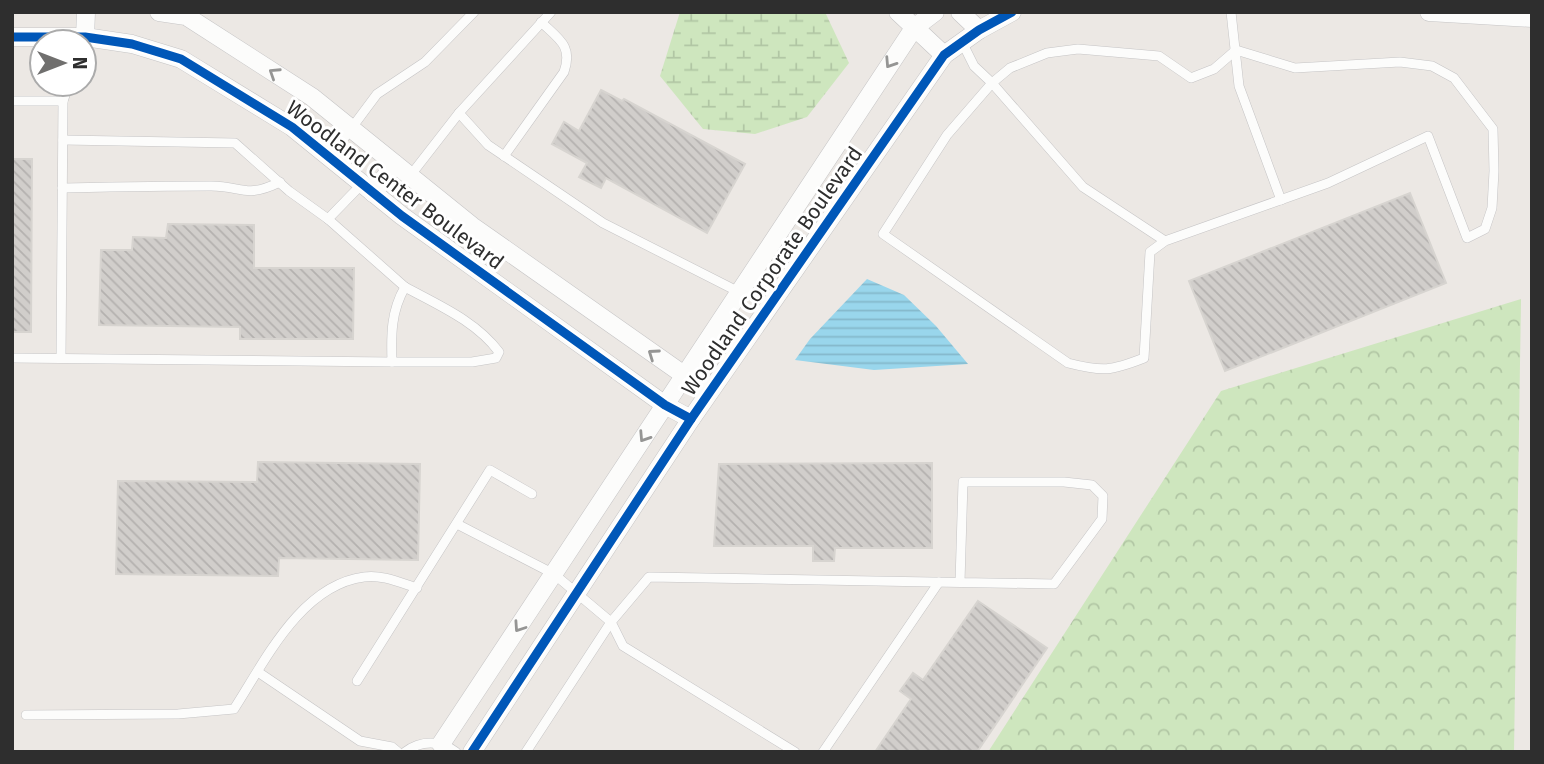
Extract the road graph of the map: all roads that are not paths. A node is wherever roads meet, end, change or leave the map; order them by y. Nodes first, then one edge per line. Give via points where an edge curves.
1 (159, 12) edge
2 (474, 12) edge
3 (551, 12) edge
4 (898, 12) edge
5 (934, 12) edge
6 (960, 12) edge
7 (1012, 12) edge
8 (1231, 12) edge
9 (1429, 12) edge
10 (1532, 18) edge
11 (541, 22) junction
12 (914, 28) junction
13 (979, 30) junction
14 (98, 40) edge
15 (962, 42) junction
16 (1236, 50) junction
17 (944, 55) junction
18 (992, 83) junction
19 (64, 98) edge
20 (12, 101) edge
21 (63, 101) junction
22 (459, 113) junction
23 (351, 128) junction
24 (63, 139) junction
25 (504, 156) junction
26 (330, 157) junction
27 (395, 164) junction
28 (410, 176) junction
29 (280, 182) junction
30 (62, 188) junction
31 (368, 188) junction
32 (1281, 200) junction
33 (328, 219) junction
34 (1165, 241) junction
35 (405, 287) junction
36 (739, 292) junction
37 (12, 358) edge
38 (61, 358) junction
39 (392, 362) junction
40 (684, 375) junction
41 (710, 391) junction
42 (665, 405) junction
43 (691, 419) junction
44 (531, 494) dead end
45 (457, 524) junction
46 (554, 574) junction
47 (939, 582) junction
48 (960, 583) junction
49 (417, 587) junction
50 (575, 594) junction
51 (611, 622) junction
52 (258, 672) junction
53 (358, 681) dead end
54 (26, 715) dead end
55 (360, 741) junction
56 (449, 748) edge
57 (365, 752) edge
58 (398, 752) edge
59 (405, 752) edge
60 (472, 752) edge
61 (526, 752) edge
62 (795, 752) edge
63 (823, 752) edge

23 -> 1 street, Woodland Center Boulevard via 312,97 186,16
2 - 23 lane via 425,62 377,94
3 - 11 lane
4 - 12 street
5 - 12 street, Woodland Corporate Boulevard
6 - 13 street
7 - 13 street, Woodland Corporate Boulevard
8 - 16 lane
9 - 10 street
11 - 22 lane
11 - 25 lane via 567,48 569,58 564,72
12 - 17 street
12 -> 36 street, Woodland Corporate Boulevard
13 - 15 street, Woodland Corporate Boulevard
14 - 26 street, Woodland Center Boulevard via 132,44 181,59 292,127
15 - 17 street, Woodland Corporate Boulevard
15 - 18 lane via 974,66
16 - 18 lane via 1214,69 1191,78 1159,56 1068,50 1010,68
16 - 32 lane via 1239,86
16 - 32 lane via 1295,68 1400,62 1432,66 1454,78 1493,129 1492,208 1485,229 1467,238 1428,136
17 - 41 street, Woodland Corporate Boulevard
18 - 34 lane via 1083,187
18 - 34 lane via 947,135 883,234 1068,363 1114,370 1144,358 1150,252
19 - 21 lane
20 - 21 lane
21 - 24 lane
22 - 25 lane
22 - 28 lane
23 - 26 lane
23 - 27 street, Woodland Center Boulevard
24 - 29 lane via 235,143
24 - 30 lane
25 - 36 lane via 603,223
26 - 31 street, Woodland Center Boulevard
27 - 28 street, Woodland Center Boulevard
27 - 31 street
40 -> 28 street, Woodland Center Boulevard via 472,226
29 - 30 lane via 263,191 243,192 216,186
29 - 33 lane
30 - 38 lane
31 - 33 lane
31 - 42 street, Woodland Center Boulevard
32 - 34 lane
33 - 35 lane
35 - 39 lane via 392,323
35 - 39 lane via 471,324 499,352 496,358 472,362
36 - 40 street, Woodland Corporate Boulevard
37 - 38 lane
38 - 39 lane
40 - 41 street, Woodland Center Boulevard
40 - 42 street, Woodland Corporate Boulevard
41 - 43 street, Woodland Corporate Boulevard
42 - 43 street, Woodland Center Boulevard
42 -> 46 street, Woodland Corporate Boulevard
43 - 50 street, Woodland Corporate Boulevard
44 - 45 lane via 490,470
45 - 46 lane
45 - 49 lane
46 - 50 lane
46 -> 56 street, Woodland Corporate Boulevard
47 - 48 lane
47 - 51 lane via 649,578
47 - 63 lane
48 - 48 lane via 1054,584 1102,519 1104,496 1092,485 1064,482 963,482
49 - 52 lane via 365,576 329,587 309,602
49 - 53 lane
50 - 51 lane
50 - 60 street, Woodland Corporate Boulevard
51 - 61 lane
51 - 62 lane via 623,646
52 - 54 lane via 234,709
52 - 55 lane
55 - 57 lane
55 - 58 lane
56 - 59 lane via 427,743

